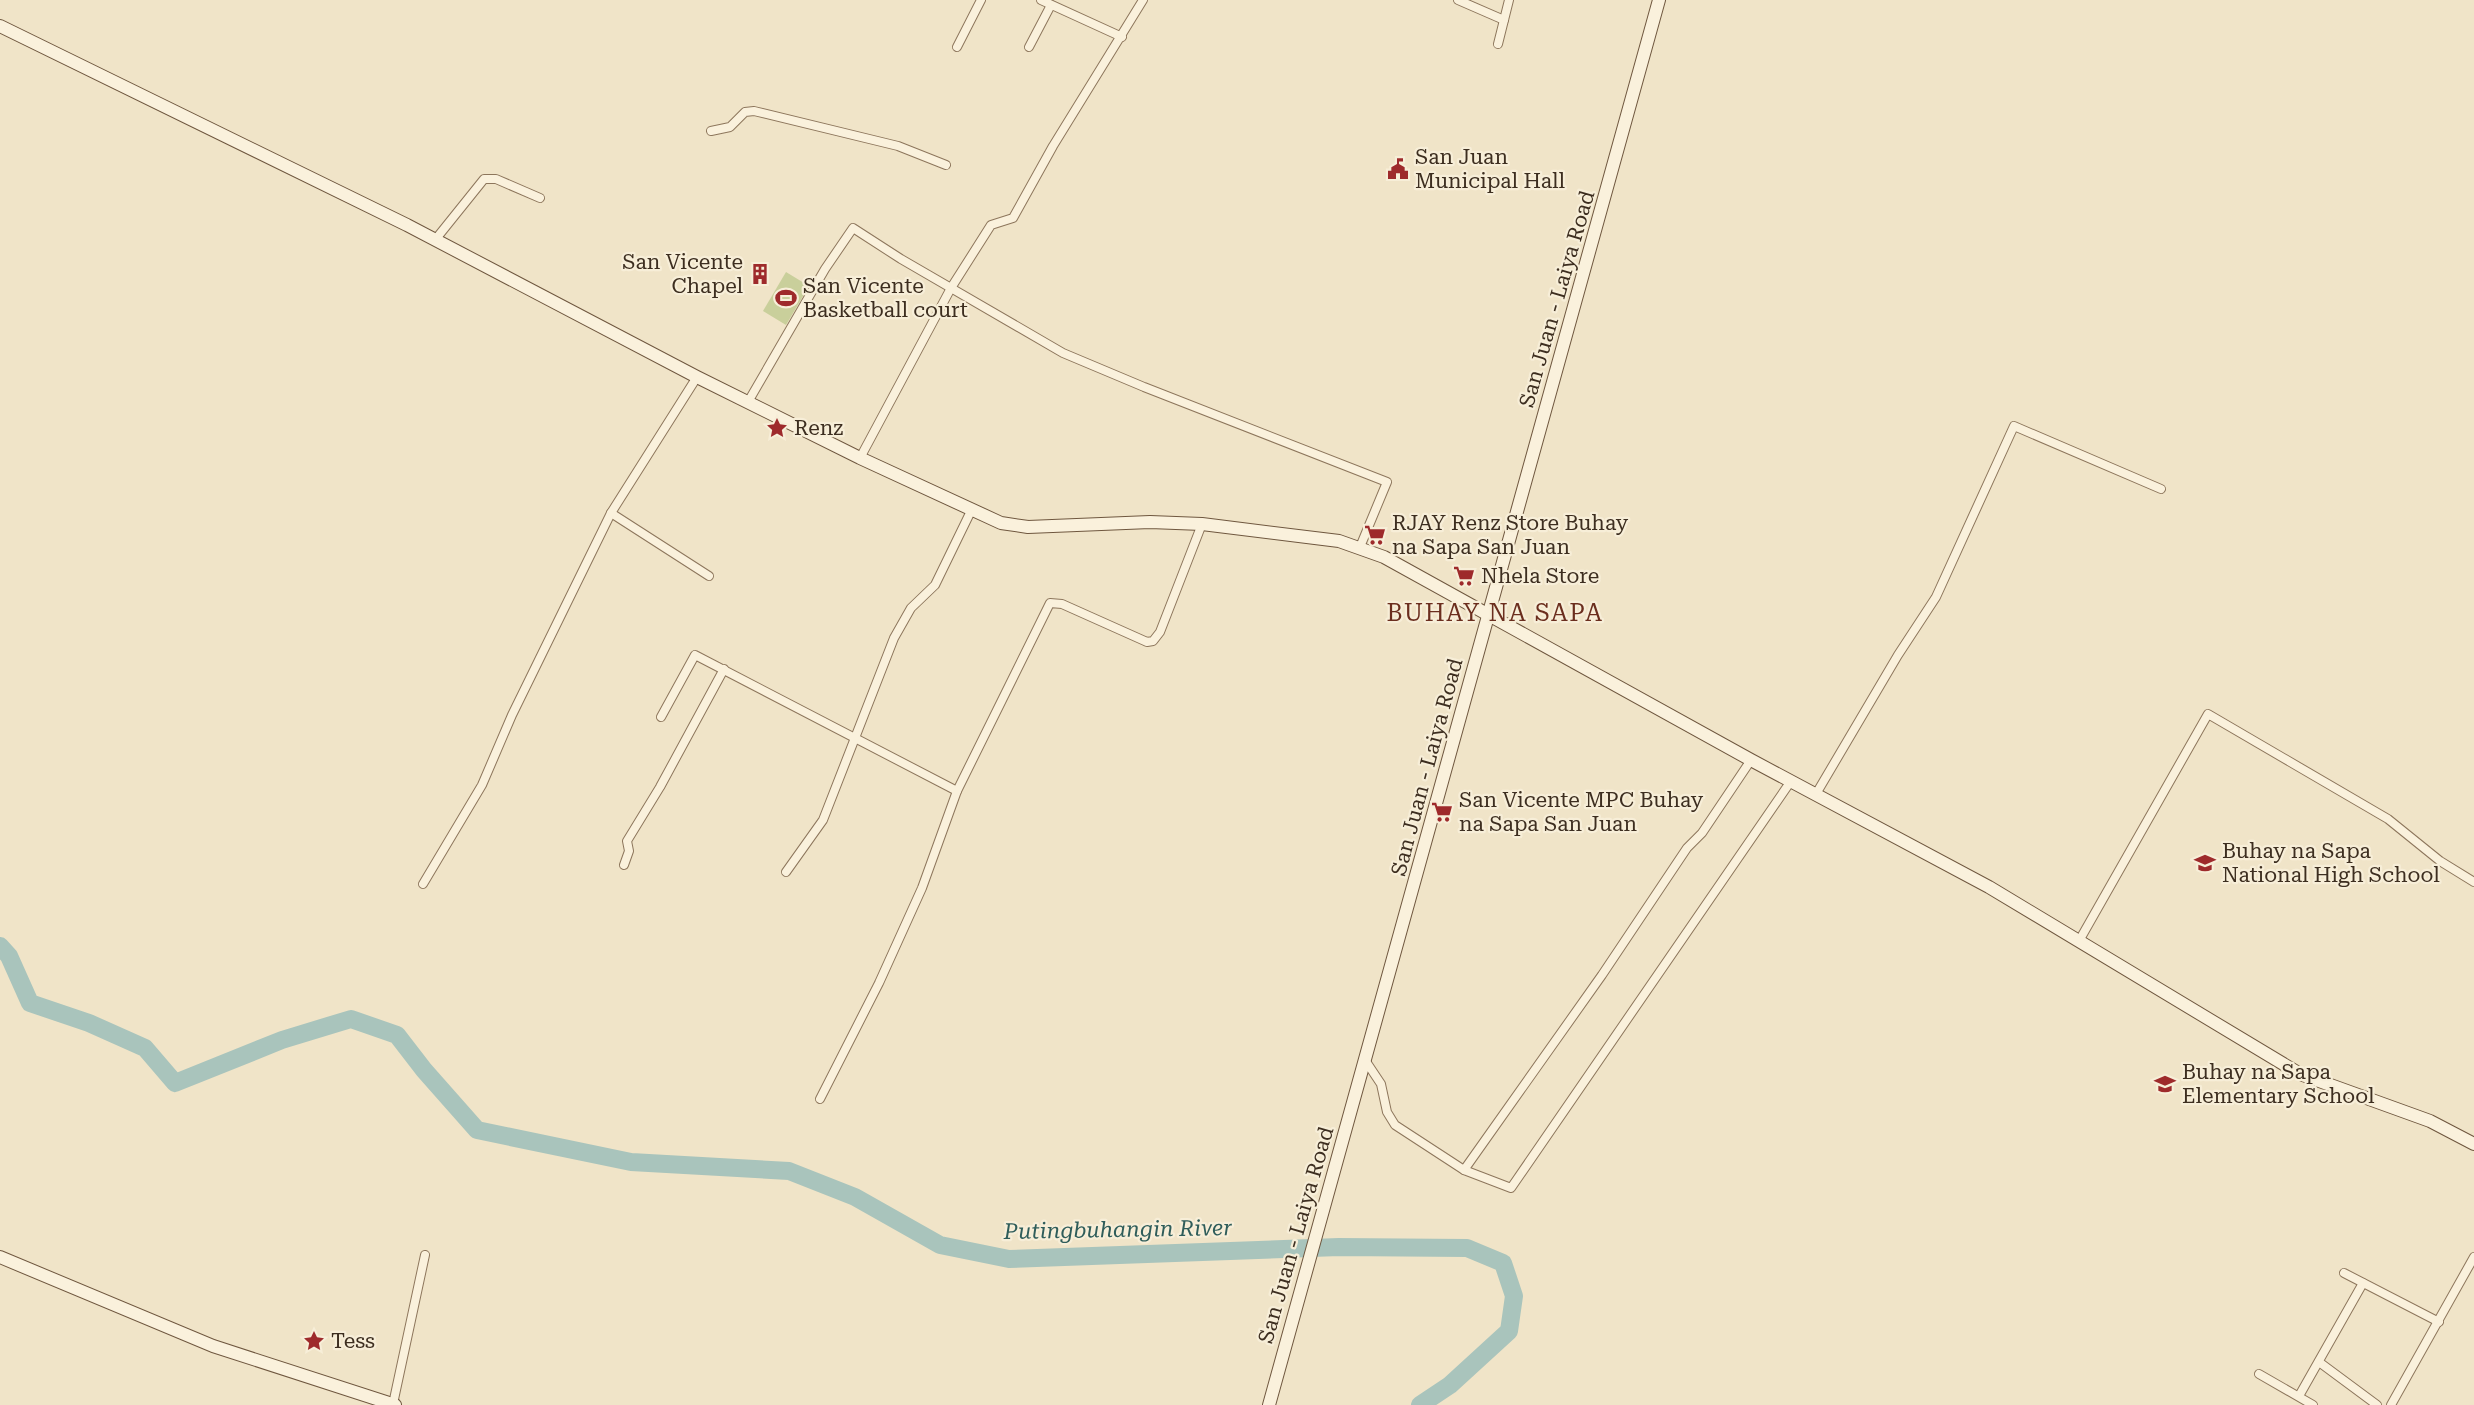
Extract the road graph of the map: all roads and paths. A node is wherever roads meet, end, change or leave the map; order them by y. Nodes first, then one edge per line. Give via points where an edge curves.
1 (981, 0) edge
2 (1041, 0) edge
3 (1143, 0) edge
4 (1509, 0) edge
5 (1659, 0) edge
6 (1461, 1) edge
7 (1051, 5) junction
8 (1504, 20) junction
9 (0, 26) edge
10 (1122, 37) junction
11 (1498, 44) dead end
12 (957, 47) dead end
13 (1029, 47) dead end
14 (711, 131) dead end
15 (946, 165) dead end
16 (540, 198) dead end
17 (435, 240) junction
18 (951, 288) junction
19 (697, 377) junction
20 (748, 402) junction
21 (860, 458) junction
22 (2161, 489) dead end
23 (971, 511) junction
24 (611, 513) junction
25 (1202, 524) junction
26 (1360, 547) junction
27 (709, 576) dead end
28 (1489, 615) junction
29 (724, 669) junction
30 (661, 717) dead end
31 (856, 737) junction
32 (1751, 760) junction
33 (1791, 781) junction
34 (957, 791) junction
35 (1816, 794) junction
36 (624, 865) dead end
37 (786, 872) dead end
38 (2474, 882) edge
39 (423, 884) dead end
40 (2079, 941) junction
41 (1365, 1060) junction
42 (820, 1099) dead end
43 (2474, 1144) edge
44 (1464, 1170) junction
45 (425, 1255) dead end
46 (0, 1257) edge
47 (2474, 1257) edge
48 (2344, 1273) dead end
49 (2362, 1283) junction
50 (2439, 1322) junction
51 (2319, 1362) junction
52 (2259, 1374) dead end
53 (2299, 1396) junction
54 (394, 1405) edge
55 (1269, 1405) edge
56 (2313, 1405) edge
57 (2377, 1405) edge
58 (2391, 1405) edge

1 - 12 street
2 - 7 street
3 - 10 street
4 - 8 street
5 - 28 street, San Juan - Laiya Road
6 - 8 street
7 - 10 street
7 - 13 street
8 - 11 street
9 - 17 street
10 - 18 street via 1013,218 992,225
14 - 15 street via 730,127 745,112 754,111 898,146
16 - 17 street via 496,179 484,179
17 - 19 street
18 - 20 street via 853,228
18 - 21 street
18 - 26 street via 1063,353 1388,482
19 - 20 street
19 - 24 street
20 - 21 street
21 - 23 street
22 - 35 street via 2014,426 1936,597
23 - 25 street via 1001,523 1028,527
23 - 31 street via 935,585 911,608 894,638
24 - 27 street
24 - 39 street via 482,785
25 - 26 street
25 - 34 street via 1153,641 1147,642 1062,604 1050,603
26 - 28 street
28 - 32 street
28 - 41 street, San Juan - Laiya Road
29 - 30 street via 695,655
29 - 31 street
29 - 36 street via 627,841 629,851
31 - 34 street
31 - 37 street via 823,820
32 - 33 street
32 - 44 street
33 - 35 street
33 - 44 street via 1511,1188
34 - 42 street via 922,888
35 - 40 street via 1989,887
38 - 40 street via 2440,861 2388,819 2208,714
40 - 43 street via 2300,1074 2430,1121
41 - 44 street via 1381,1084 1387,1112 1395,1125
41 - 55 street, San Juan - Laiya Road
45 - 54 street
46 - 54 street via 213,1346
47 - 50 street
48 - 49 street
49 - 50 street
49 - 51 street
50 - 58 street
51 - 53 street
51 - 57 street
52 - 53 street
53 - 56 street

